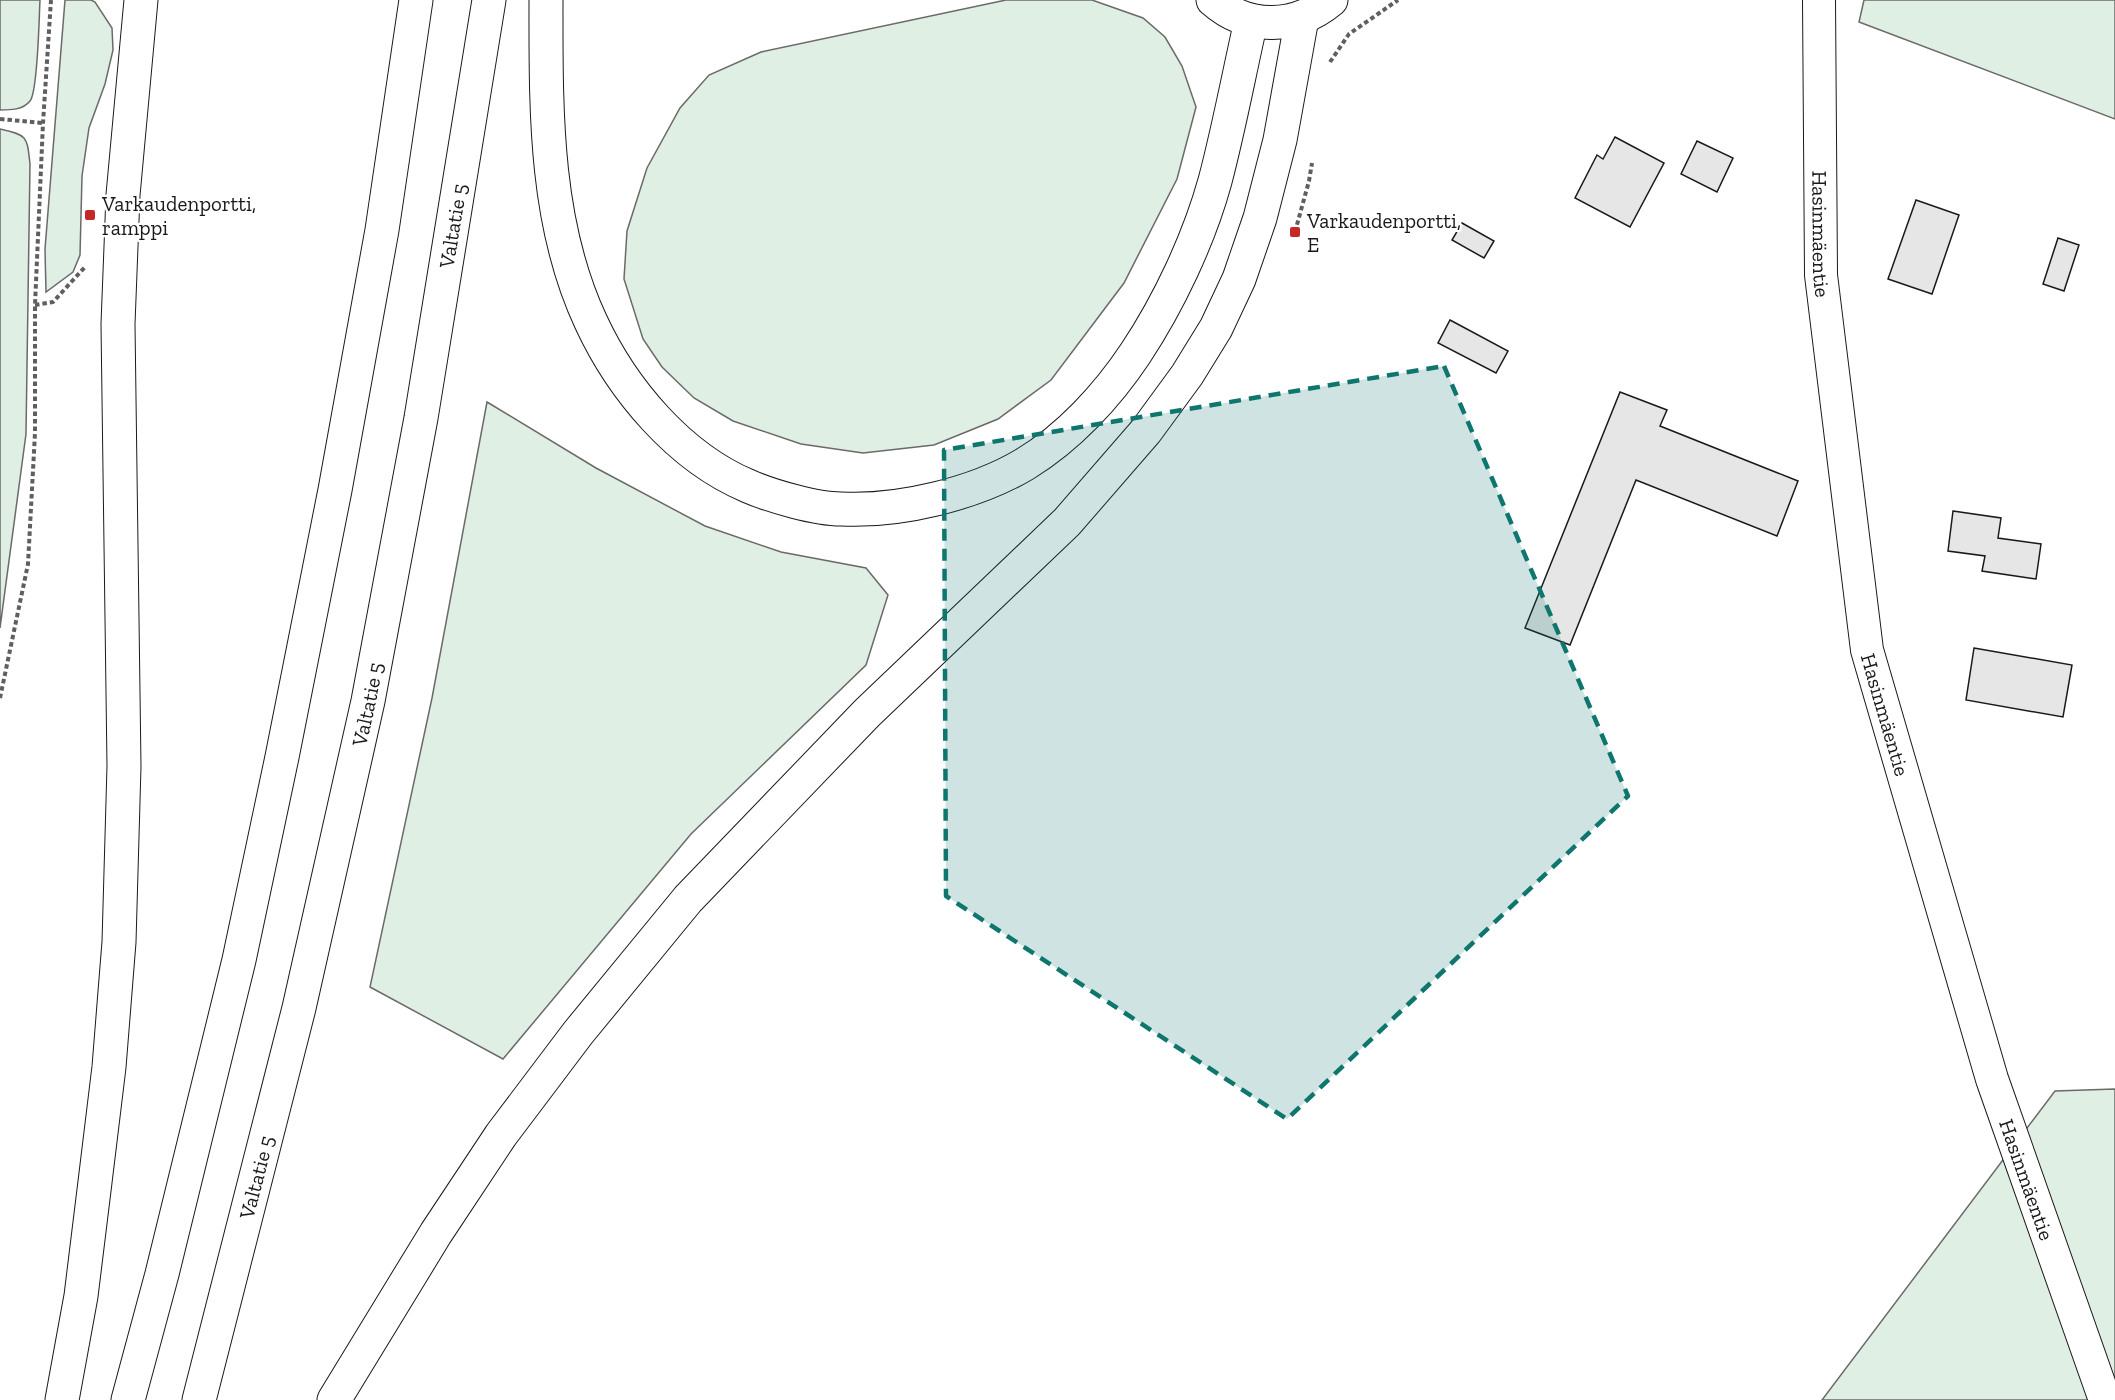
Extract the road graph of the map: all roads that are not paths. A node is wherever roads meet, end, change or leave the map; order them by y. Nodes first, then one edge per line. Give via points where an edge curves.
1 (141, 0) edge
2 (416, 0) edge
3 (489, 0) edge
4 (546, 0) edge
5 (1213, 0) edge
6 (1331, 0) edge
7 (1818, 0) edge
8 (1302, 18) junction
9 (1251, 21) junction
10 (62, 1400) edge
11 (128, 1400) edge
12 (199, 1400) edge
13 (334, 1400) edge
14 (2105, 1400) edge

1 - 10 main road via 123,195 118,324 124,766 119,942 109,1067 81,1296
2 - 11 main road via 378,252 282,756 238,960
3 - 12 main road, Valtatie 5 via 421,418 368,701 299,1008
4 - 9 main road via 546,100 564,253 591,322 613,361 640,401 670,435 716,469 748,487 839,510 926,501 986,483 1025,464 1064,435 1104,395 1136,353 1194,244 1214,182
5 - 9 main road
6 - 8 main road
7 - 14 street, Hasinmäentie via 1821,275 1867,650 1992,1079
8 - 9 main road via 1285,23
8 - 13 main road via 1280,140 1260,218 1239,279 1216,328 1187,375 1146,430 1067,522 867,713 688,899 501,1135

